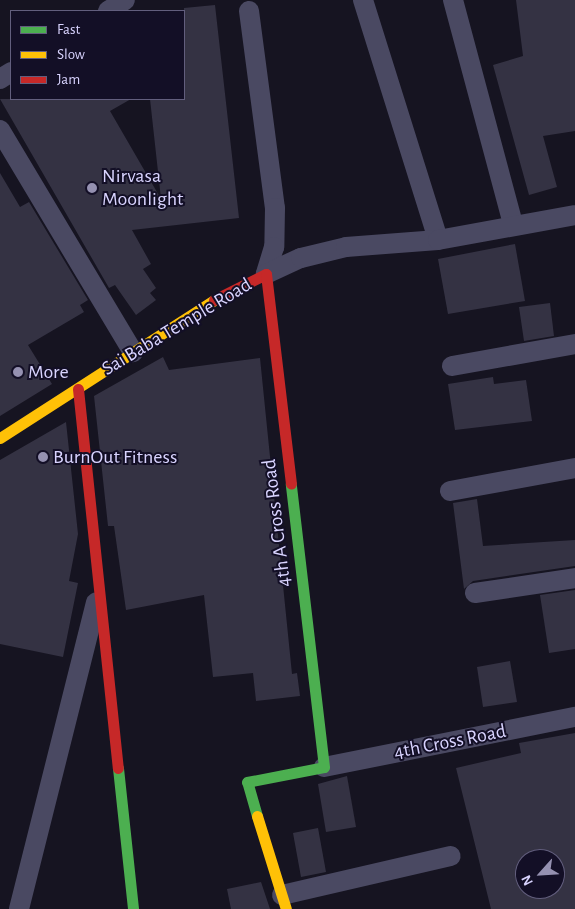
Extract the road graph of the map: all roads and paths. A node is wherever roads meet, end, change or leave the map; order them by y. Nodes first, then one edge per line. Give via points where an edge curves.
1 (125, 0) edge
2 (363, 0) edge
3 (453, 0) edge
4 (110, 10) edge
5 (249, 11) dead end
6 (0, 130) edge
7 (575, 215) edge
8 (513, 224) junction
9 (438, 240) junction
10 (266, 274) junction
11 (575, 344) edge
12 (133, 352) junction
13 (452, 366) dead end
14 (78, 388) junction
15 (0, 438) edge
16 (575, 468) edge
17 (450, 491) dead end
18 (575, 578) edge
19 (99, 591) junction
20 (475, 593) dead end
21 (575, 717) edge
22 (324, 767) junction
23 (451, 856) dead end
24 (284, 902) edge
25 (19, 909) edge
26 (133, 909) edge

1 - 4 street
2 - 9 street
3 - 8 street
5 - 10 street via 274,208 274,247
6 - 12 street
7 - 8 street, Sai Baba Temple Road
8 - 9 street, Sai Baba Temple Road
9 - 10 street, Sai Baba Temple Road via 346,248 301,258
10 - 12 street, Sai Baba Temple Road via 232,288
10 - 22 street, 4th A Cross Road
11 - 13 street
12 - 14 street, Sai Baba Temple Road
14 - 15 street, Sai Baba Temple Road
14 - 19 street
16 - 17 street
18 - 20 street
19 - 25 street
19 - 26 street
21 - 22 street, 4th Cross Road
22 - 24 street via 247,782
23 - 24 street

